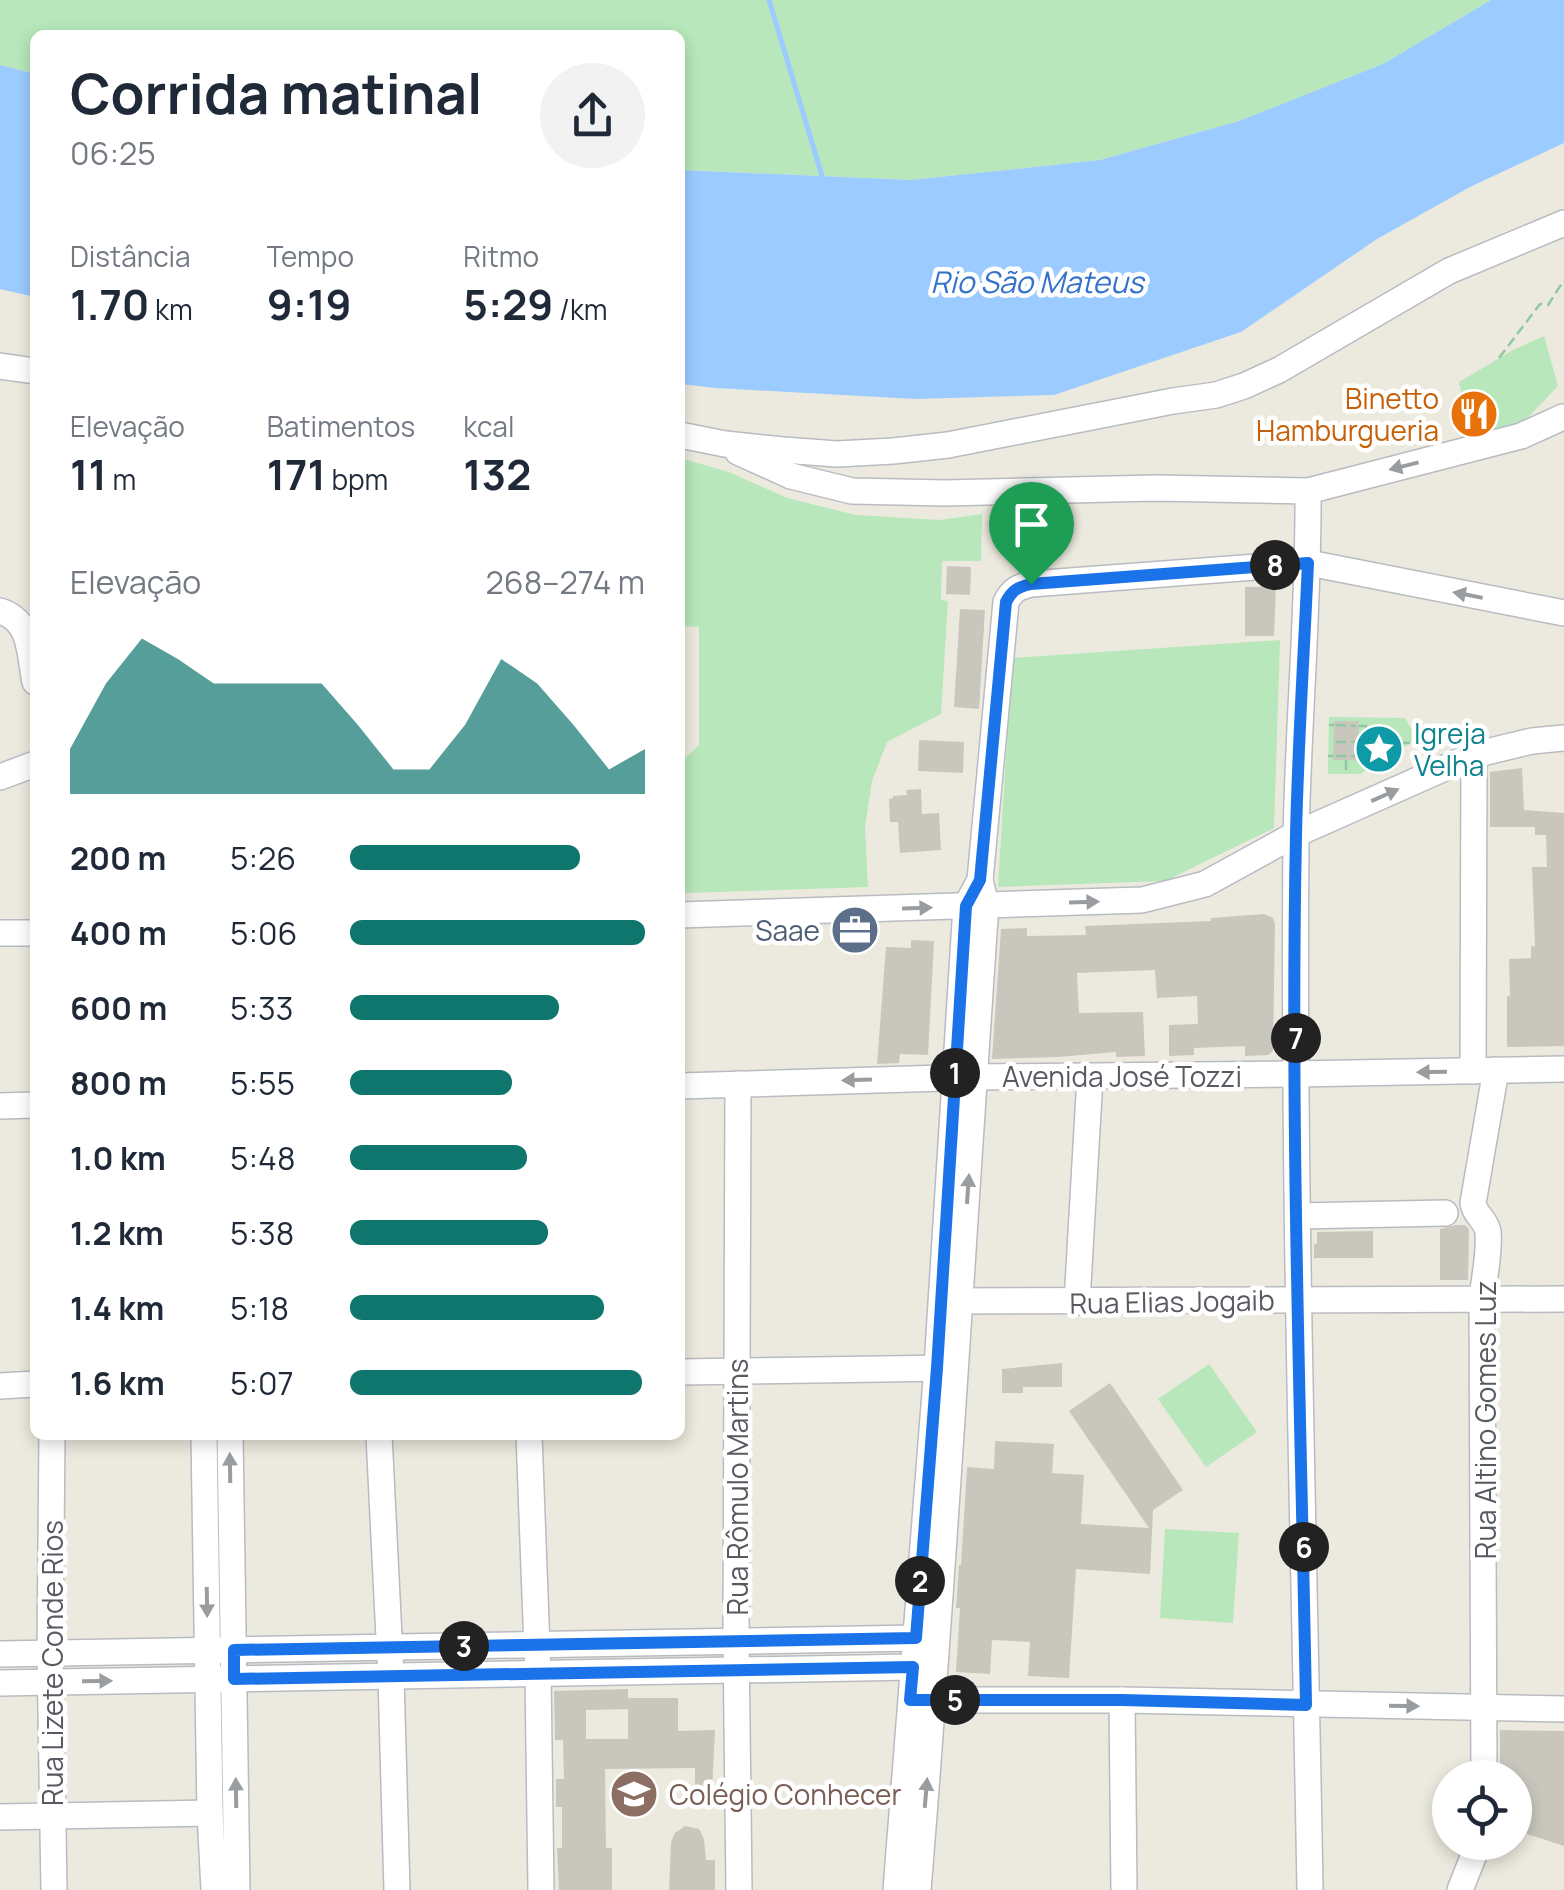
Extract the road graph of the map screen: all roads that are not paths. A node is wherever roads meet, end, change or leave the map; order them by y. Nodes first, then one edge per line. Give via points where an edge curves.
1 (1564, 222) edge
2 (0, 366) edge
3 (30, 371) edge
4 (1564, 408) edge
5 (1564, 418) edge
6 (685, 435) edge
7 (725, 444) junction
8 (1308, 491) junction
9 (1308, 563) junction
10 (0, 611) edge
11 (1564, 614) edge
12 (30, 631) edge
13 (0, 640) edge
14 (1564, 738) edge
15 (1474, 755) junction
16 (30, 766) edge
17 (0, 776) edge
18 (1296, 834) junction
19 (976, 906) junction
20 (685, 915) edge
21 (30, 932) edge
22 (0, 934) edge
23 (1564, 1069) edge
24 (1485, 1070) junction
25 (1296, 1074) junction
26 (965, 1077) junction
27 (1090, 1077) junction
28 (738, 1084) junction
29 (685, 1086) edge
30 (30, 1105) edge
31 (0, 1106) edge
32 (1446, 1214) dead end
33 (1298, 1216) junction
34 (1564, 1298) edge
35 (1300, 1299) junction
36 (1482, 1299) junction
37 (950, 1301) junction
38 (1077, 1302) junction
39 (946, 1368) junction
40 (738, 1371) junction
41 (685, 1372) edge
42 (30, 1384) edge
43 (0, 1386) edge
44 (52, 1440) edge
45 (204, 1440) edge
46 (230, 1440) edge
47 (379, 1440) edge
48 (529, 1440) edge
49 (916, 1638) junction
50 (736, 1640) junction
51 (536, 1645) junction
52 (390, 1647) junction
53 (220, 1650) junction
54 (50, 1652) junction
55 (0, 1654) edge
56 (913, 1667) junction
57 (738, 1670) junction
58 (538, 1675) junction
59 (391, 1678) junction
60 (221, 1679) junction
61 (51, 1682) junction
62 (0, 1683) edge
63 (922, 1700) junction
64 (1122, 1700) junction
65 (1306, 1705) junction
66 (1485, 1707) junction
67 (1564, 1709) edge
68 (1484, 1760) edge
69 (210, 1813) junction
70 (53, 1816) junction
71 (0, 1817) edge
72 (1472, 1860) edge
73 (54, 1890) edge
74 (214, 1890) edge
75 (237, 1890) edge
76 (397, 1890) edge
77 (541, 1890) edge
78 (740, 1890) edge
79 (896, 1890) edge
80 (918, 1890) edge
81 (1124, 1890) edge
82 (1310, 1890) edge
83 (1460, 1890) edge

1 - 7 street via 1449,271 1279,370 1216,395 893,451 838,454
2 - 3 street
4 - 5 street
5 -> 8 street via 1521,436
6 - 7 street
7 - 8 street via 791,476 852,491
8 - 9 street
11 -> 9 street
9 - 18 street
9 - 19 street via 1031,584 1010,593
10 - 12 street
12 - 13 street
14 - 15 street
18 -> 15 street
15 - 24 street, Rua Altino Gomes Luz
16 - 17 street
19 -> 18 street via 1178,893
18 - 25 street
20 -> 19 street
19 - 26 street
21 - 22 street
23 - 24 street, Avenida José Tozzi
24 -> 25 street, Avenida José Tozzi
24 - 36 street, Rua Altino Gomes Luz via 1473,1203 1488,1228
25 - 27 street, Avenida José Tozzi
25 - 33 street
26 - 27 street, Avenida José Tozzi
26 -> 28 street, Avenida José Tozzi
26 - 37 street
27 - 38 street
28 - 29 street, Avenida José Tozzi
28 - 40 street, Rua Rômulo Martins
30 - 31 street
32 - 33 street
33 - 35 street
34 - 36 street, Rua Elias Jogaib
35 - 36 street, Rua Elias Jogaib
35 - 38 street, Rua Elias Jogaib
35 - 65 street
36 - 66 street, Rua Altino Gomes Luz
37 - 38 street, Rua Elias Jogaib
37 - 39 street
39 - 40 street
39 - 49 street
39 - 63 street
40 - 41 street
40 - 50 street, Rua Rômulo Martins
42 - 43 street
44 - 54 street, Rua Lizete Conde Rios
45 -> 53 street
53 -> 46 street
47 - 52 street
48 - 51 street
49 - 50 street
49 - 56 street
50 - 51 street
50 - 57 street, Rua Rômulo Martins
51 - 52 street
51 - 58 street
52 - 53 street
52 - 59 street
53 - 54 street
53 - 60 street
54 - 55 street
54 - 61 street, Rua Lizete Conde Rios
56 - 57 street
56 - 63 street
57 - 58 street
57 - 78 street, Rua Rômulo Martins
58 - 59 street
58 - 77 street
59 - 60 street
59 - 76 street
61 -> 60 street
60 - 69 street
75 -> 60 street
61 - 62 street
61 - 70 street, Rua Lizete Conde Rios
63 - 64 street
63 - 79 street
80 -> 63 street
64 - 65 street
64 - 81 street
65 -> 66 street
65 - 82 street
66 - 67 street
66 - 68 street, Rua Altino Gomes Luz
69 - 70 street
69 - 74 street
70 - 71 street
70 - 73 street, Rua Lizete Conde Rios
72 - 83 street

